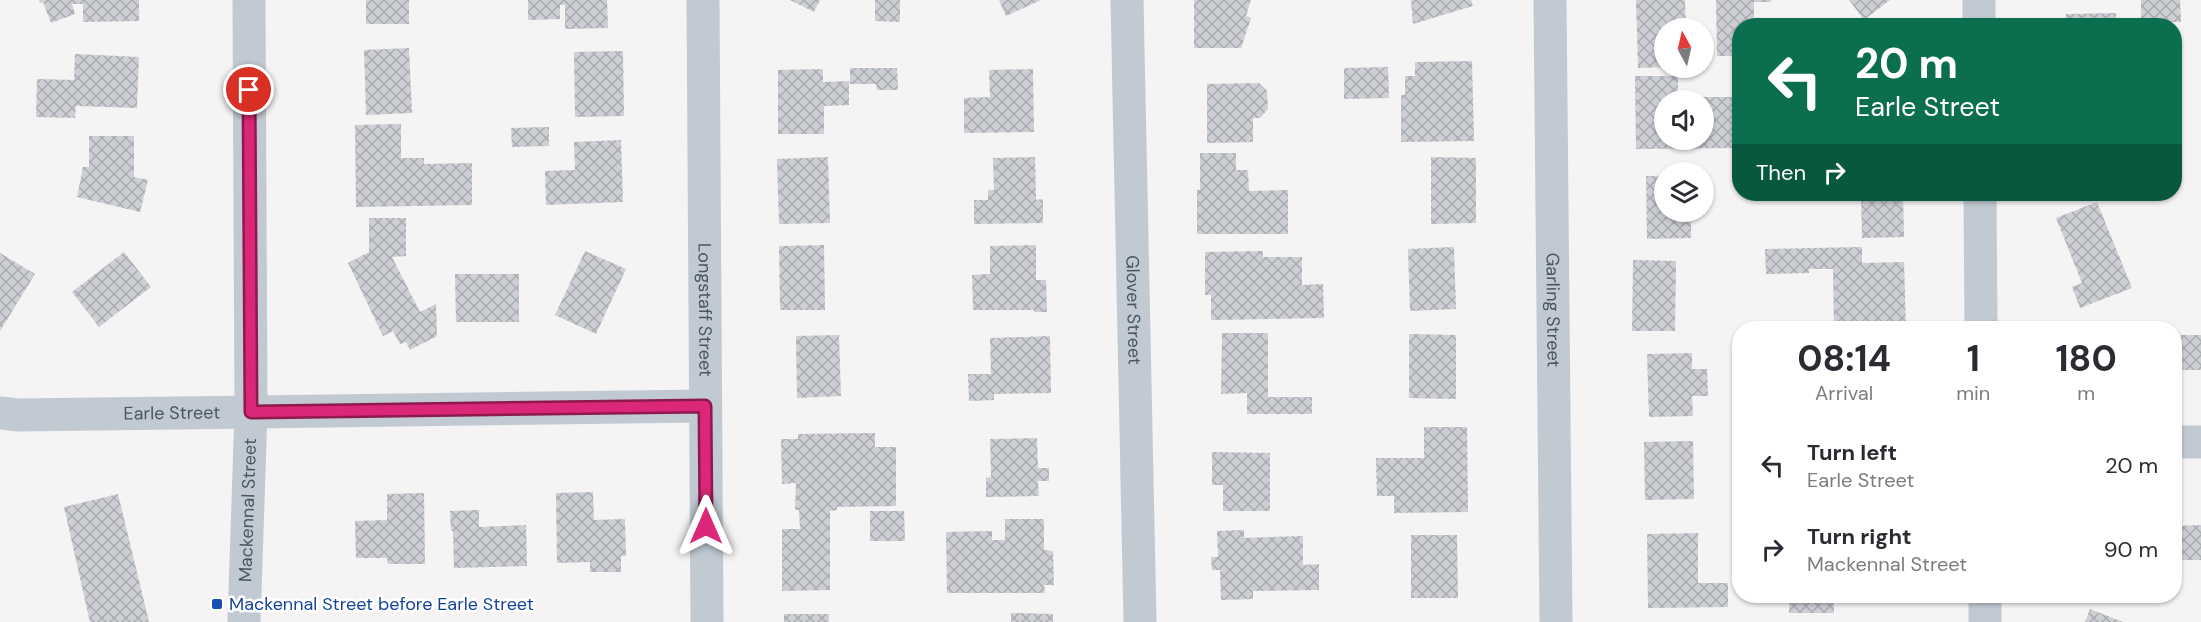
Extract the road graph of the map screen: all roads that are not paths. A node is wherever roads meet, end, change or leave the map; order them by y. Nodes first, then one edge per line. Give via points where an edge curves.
1 (249, 0) edge
2 (703, 0) edge
3 (1127, 0) edge
4 (1550, 0) edge
5 (1979, 0) edge
6 (1979, 18) edge
7 (1980, 201) edge
8 (1981, 321) edge
9 (705, 406) junction
10 (251, 412) junction
11 (0, 413) edge
12 (2182, 442) edge
13 (2201, 442) edge
14 (1984, 603) edge
15 (244, 622) edge
16 (707, 622) edge
17 (1140, 622) edge
18 (1556, 622) edge
19 (1985, 622) edge

1 - 10 street, Mackennal Street
2 - 9 street, Longstaff Street
3 - 17 street, Glover Street
4 - 18 street, Garling Street
5 - 6 street
7 - 8 street
9 - 10 street, Earle Street
9 - 16 street, Longstaff Street
10 - 11 street, Earle Street
10 - 15 street, Mackennal Street
12 - 13 street
14 - 19 street

